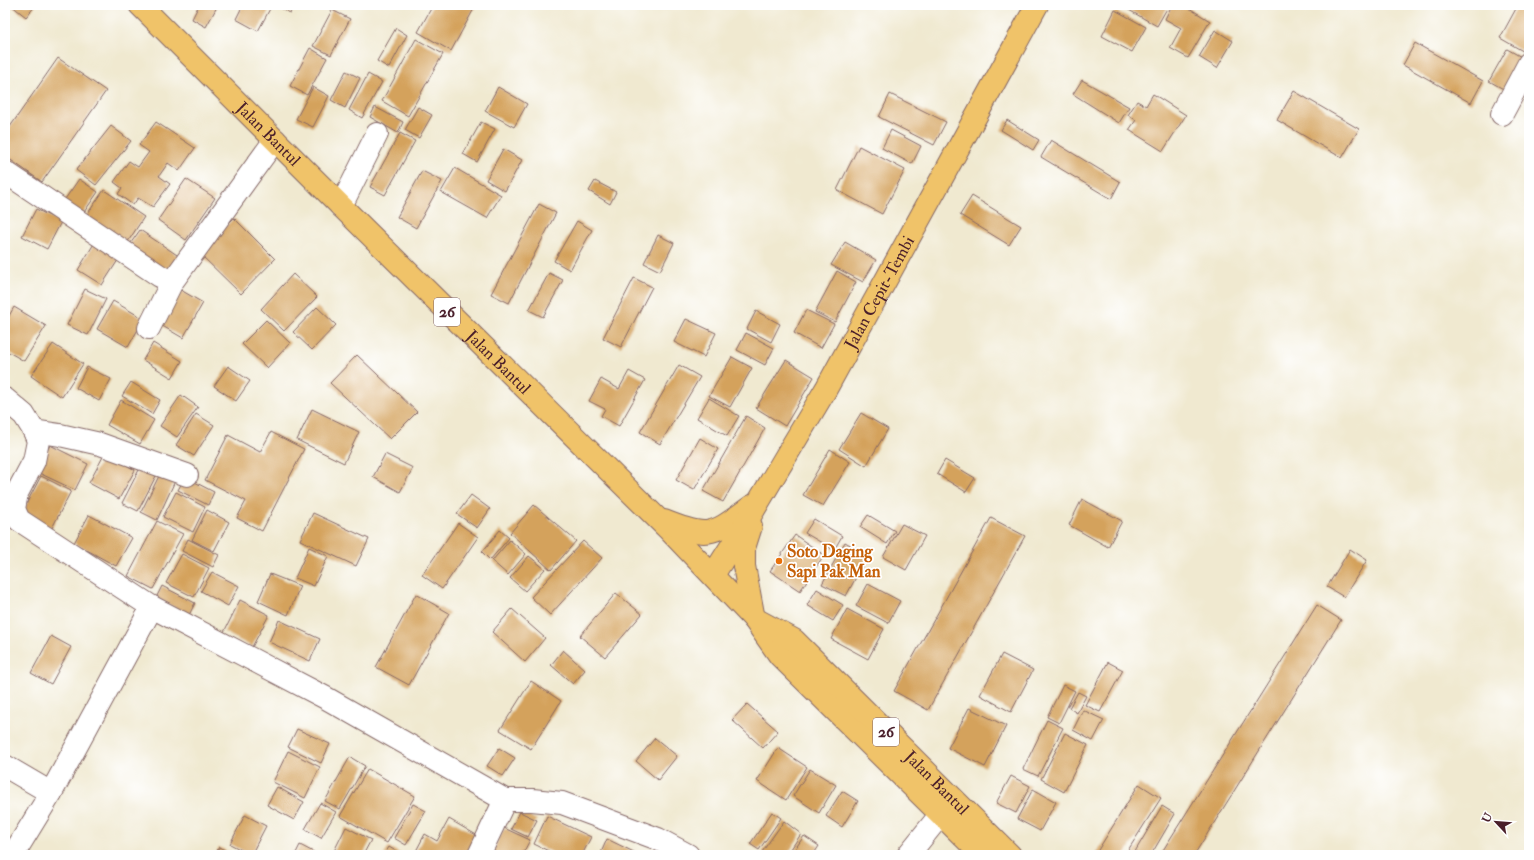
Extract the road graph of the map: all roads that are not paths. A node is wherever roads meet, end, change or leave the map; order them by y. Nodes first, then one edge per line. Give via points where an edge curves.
1 (140, 5) edge
2 (1037, 5) edge
3 (1529, 63) edge
4 (1502, 114) dead end
5 (377, 134) dead end
6 (275, 140) junction
7 (5, 172) edge
8 (341, 206) junction
9 (172, 282) junction
10 (149, 328) dead end
11 (5, 399) edge
12 (34, 431) junction
13 (187, 475) dead end
14 (758, 502) junction
15 (9, 509) edge
16 (657, 519) junction
17 (713, 575) junction
18 (152, 607) junction
19 (754, 619) junction
20 (5, 766) edge
21 (51, 794) junction
22 (506, 800) junction
23 (941, 814) junction
24 (13, 855) edge
25 (479, 855) edge
26 (688, 855) edge
27 (908, 855) edge
28 (982, 855) edge
29 (1010, 855) edge

1 - 6 main road, Jalan Bantul / 26
2 - 14 main road, Jalan Cepit-Tembi via 826,389
3 - 4 street
5 - 8 street
6 - 8 main road, Jalan Bantul / 26
6 - 9 street
7 - 9 street
8 - 16 main road, Jalan Bantul / 26
9 - 10 street
11 - 12 street via 24,415
12 - 13 street via 100,444
12 - 15 street via 38,441 34,461
14 - 16 main road via 712,532 686,530
14 - 17 main road, Jalan Cepit-Tembi
14 - 19 main road via 744,548 744,566
15 - 18 street via 19,520
16 - 17 main road, Jalan Bantul / 26
17 - 19 main road, Jalan Bantul / 26
18 - 21 street
18 - 22 street via 326,698
19 - 23 main road, Jalan Bantul / 26 via 780,656
19 - 29 main road, Jalan Bantul / 26 via 794,640
20 - 21 street
21 - 24 street
22 - 25 street
22 - 26 street via 562,803 658,839
23 - 27 street
23 - 28 main road, Jalan Bantul / 26

